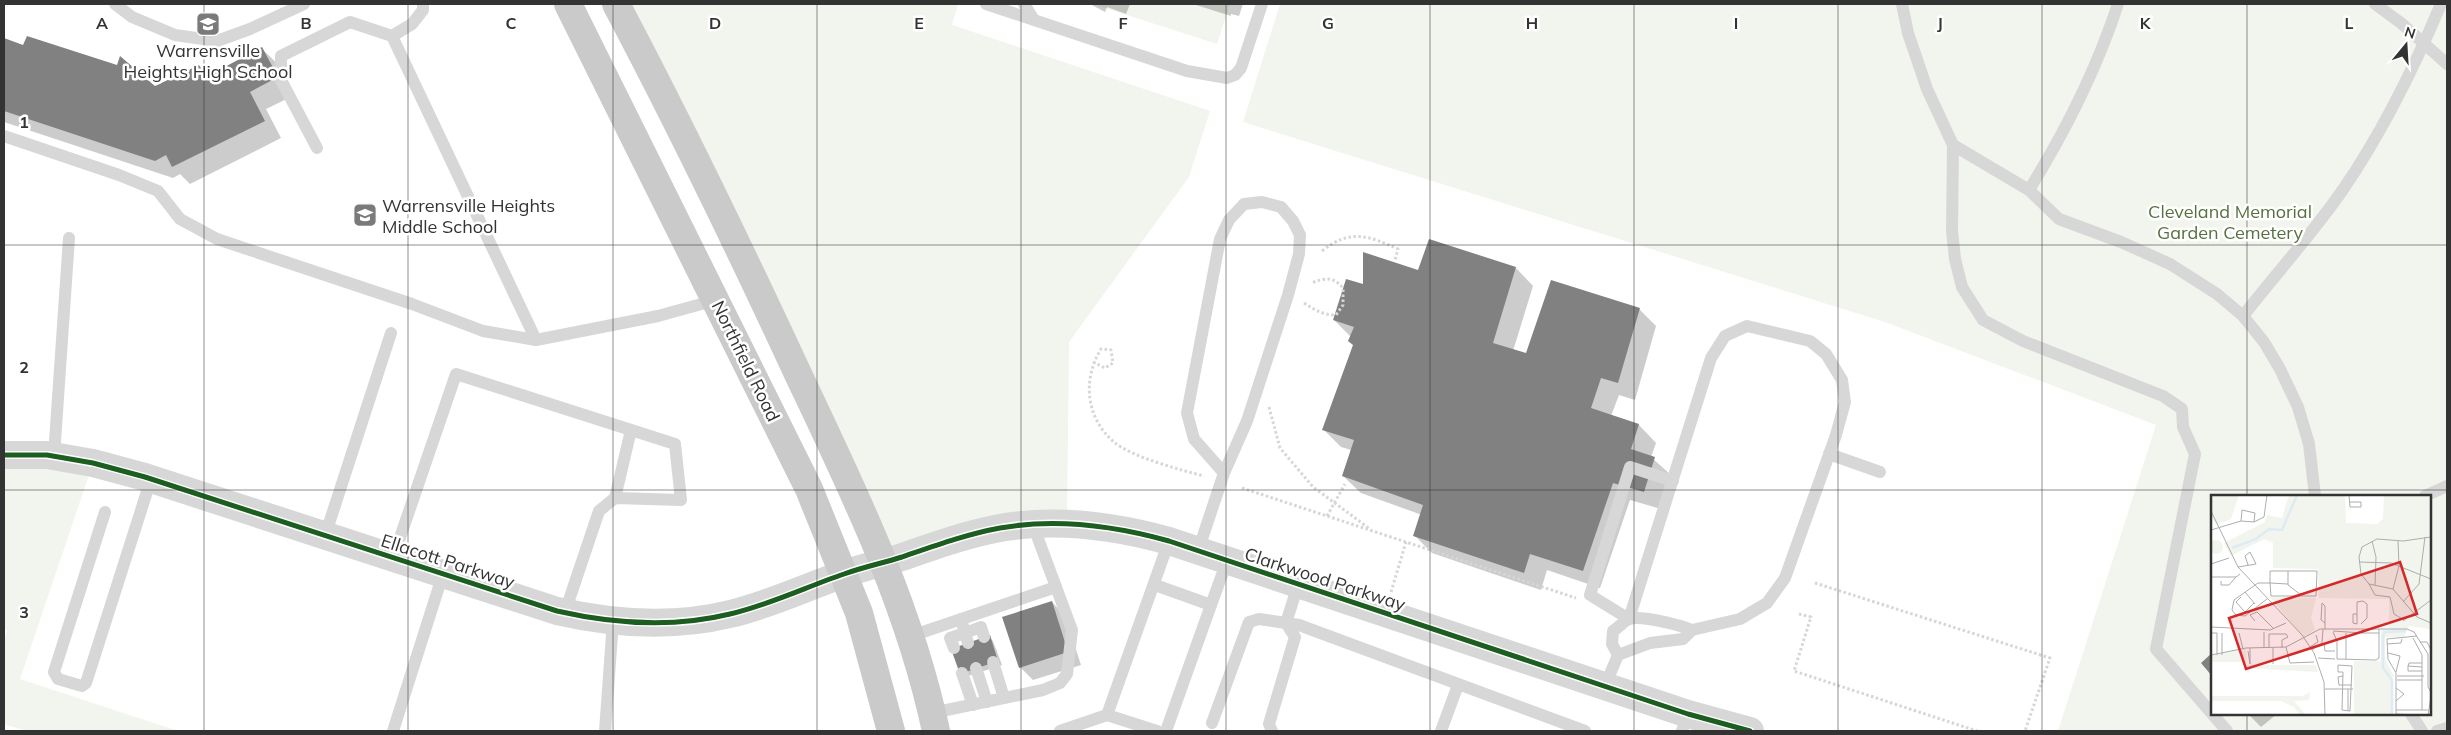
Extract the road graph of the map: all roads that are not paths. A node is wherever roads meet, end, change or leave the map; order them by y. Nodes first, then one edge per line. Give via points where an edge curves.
1 (115, 4) edge
2 (304, 4) edge
3 (423, 4) edge
4 (568, 4) edge
5 (616, 4) edge
6 (986, 4) edge
7 (1024, 4) edge
8 (1262, 4) edge
9 (1902, 4) edge
10 (2118, 4) edge
11 (2375, 4) edge
12 (2441, 4) edge
13 (1034, 20) junction
14 (392, 36) junction
15 (2424, 43) junction
16 (2447, 64) edge
17 (4, 136) edge
18 (1953, 145) junction
19 (317, 148) dead end
20 (2029, 190) junction
21 (69, 238) dead end
22 (716, 300) junction
23 (2243, 316) junction
24 (391, 333) dead end
25 (536, 340) junction
26 (631, 430) junction
27 (1829, 454) junction
28 (4, 455) edge
29 (54, 456) junction
30 (1880, 472) dead end
31 (1224, 473) junction
32 (151, 479) junction
33 (1673, 481) junction
34 (2447, 486) edge
35 (2316, 495) edge
36 (2427, 495) edge
37 (615, 498) junction
38 (105, 512) dead end
39 (1033, 525) junction
40 (325, 536) junction
41 (1169, 541) junction
42 (1198, 551) junction
43 (393, 558) junction
44 (1227, 561) junction
45 (885, 562) junction
46 (443, 574) junction
47 (844, 574) junction
48 (1155, 585) junction
49 (1298, 585) junction
50 (1056, 587) junction
51 (1211, 605) junction
52 (564, 612) junction
53 (962, 619) junction
54 (1630, 619) junction
55 (613, 621) junction
56 (1286, 623) junction
57 (1692, 630) junction
58 (911, 636) junction
59 (984, 637) dead end
60 (966, 638) junction
61 (954, 648) dead end
62 (1618, 655) junction
63 (993, 662) dead end
64 (976, 668) dead end
65 (962, 673) dead end
66 (1458, 685) junction
67 (1605, 686) junction
68 (1004, 698) junction
69 (987, 702) junction
70 (973, 705) junction
71 (2211, 713) edge
72 (1107, 715) junction
73 (2213, 715) edge
74 (2412, 715) edge
75 (934, 722) edge
76 (1685, 722) edge
77 (1212, 723) dead end
78 (1132, 727) edge
79 (2447, 728) edge
80 (393, 731) edge
81 (606, 731) edge
82 (891, 731) edge
83 (1060, 731) edge
84 (1157, 731) edge
85 (1166, 731) edge
86 (1272, 731) edge
87 (1441, 731) edge
88 (1585, 731) edge
89 (1750, 731) edge
90 (2227, 731) edge
91 (2422, 731) edge
92 (2438, 731) edge

1 - 2 lane via 132,17 175,35 217,41
3 - 14 lane via 423,10 412,24
4 - 22 main road, Northfield Road
5 - 45 main road via 762,296
6 - 13 lane
7 - 13 lane
8 - 13 lane via 1240,68 1227,78 1187,71
9 - 18 lane via 1927,89
10 - 20 lane via 2095,62 2050,157
11 - 15 lane
12 - 15 lane
14 - 19 lane via 350,22 281,56 282,80
14 - 25 lane
15 - 16 lane
15 - 23 lane via 2371,146 2342,191
17 - 25 lane via 158,191 180,219 217,238 483,331
18 - 20 lane
18 - 71 lane via 1955,260 1962,287 1983,320 2023,341 2163,396 2182,409 2183,427 2194,454 2156,649
20 - 23 lane via 2059,219 2170,264 2217,294
21 - 29 lane
22 - 25 lane via 658,316
22 - 47 main road, Northfield Road via 809,489
23 - 35 lane via 2264,342 2298,407 2309,444
24 - 40 lane
26 - 37 lane
26 - 37 lane via 675,444 681,500
26 - 43 lane via 456,374
27 - 30 lane
27 - 33 lane via 1845,402 1842,380 1826,354 1810,341 1747,326 1725,336 1712,358
27 - 57 lane via 1785,578 1767,603 1740,619
28 - 29 street, Ellacott Parkway
29 - 32 street, Ellacott Parkway
31 - 31 lane via 1247,421 1300,254 1300,236 1293,221 1281,207 1262,202 1244,204 1229,220 1220,240 1187,412 1194,439
31 - 42 lane
32 - 38 lane via 86,683 82,686 58,679 54,672
32 - 40 street, Ellacott Parkway
33 - 54 lane
33 - 54 lane via 1630,467 1590,596
34 - 36 lane
37 - 52 lane via 599,511
39 - 41 street, Clarkwood Parkway via 1067,524 1128,530
39 - 45 street, Clarkwood Parkway via 1000,528
39 - 50 lane
40 - 43 street, Ellacott Parkway
41 - 42 street, Clarkwood Parkway
41 - 48 lane
42 - 44 street, Clarkwood Parkway
43 - 46 street, Ellacott Parkway
44 - 49 street, Clarkwood Parkway
44 - 51 lane
45 - 47 street, Ellacott Parkway
45 - 58 main road
46 - 52 street, Ellacott Parkway
46 - 80 lane
47 - 55 street, Ellacott Parkway via 728,615 670,623
47 - 82 main road, Northfield Road via 859,613
48 - 51 lane
48 - 72 lane
49 - 56 lane
49 - 67 street, Clarkwood Parkway
50 - 53 lane
50 - 68 lane via 1072,630 1067,674 1060,683 1044,690
51 - 85 lane
52 - 55 street, Ellacott Parkway
53 - 58 lane
53 - 60 lane
54 - 57 lane via 1684,626
54 - 62 lane via 1614,631 1612,644
55 - 81 lane
56 - 66 lane via 1299,625
56 - 77 lane via 1259,618 1249,622
56 - 86 lane via 1295,637 1269,724
57 - 62 lane via 1683,639 1650,643
58 - 75 main road
59 - 60 lane via 981,627
60 - 61 lane via 950,638
62 - 67 lane
63 - 68 lane
64 - 69 lane
65 - 70 lane
66 - 87 lane
66 - 88 lane
67 - 76 street, Clarkwood Parkway
68 - 69 lane
69 - 70 lane
70 - 75 lane
72 - 78 lane
72 - 83 lane
73 - 90 lane
74 - 91 lane
76 - 89 street, Clarkwood Parkway
78 - 84 lane
79 - 92 lane

